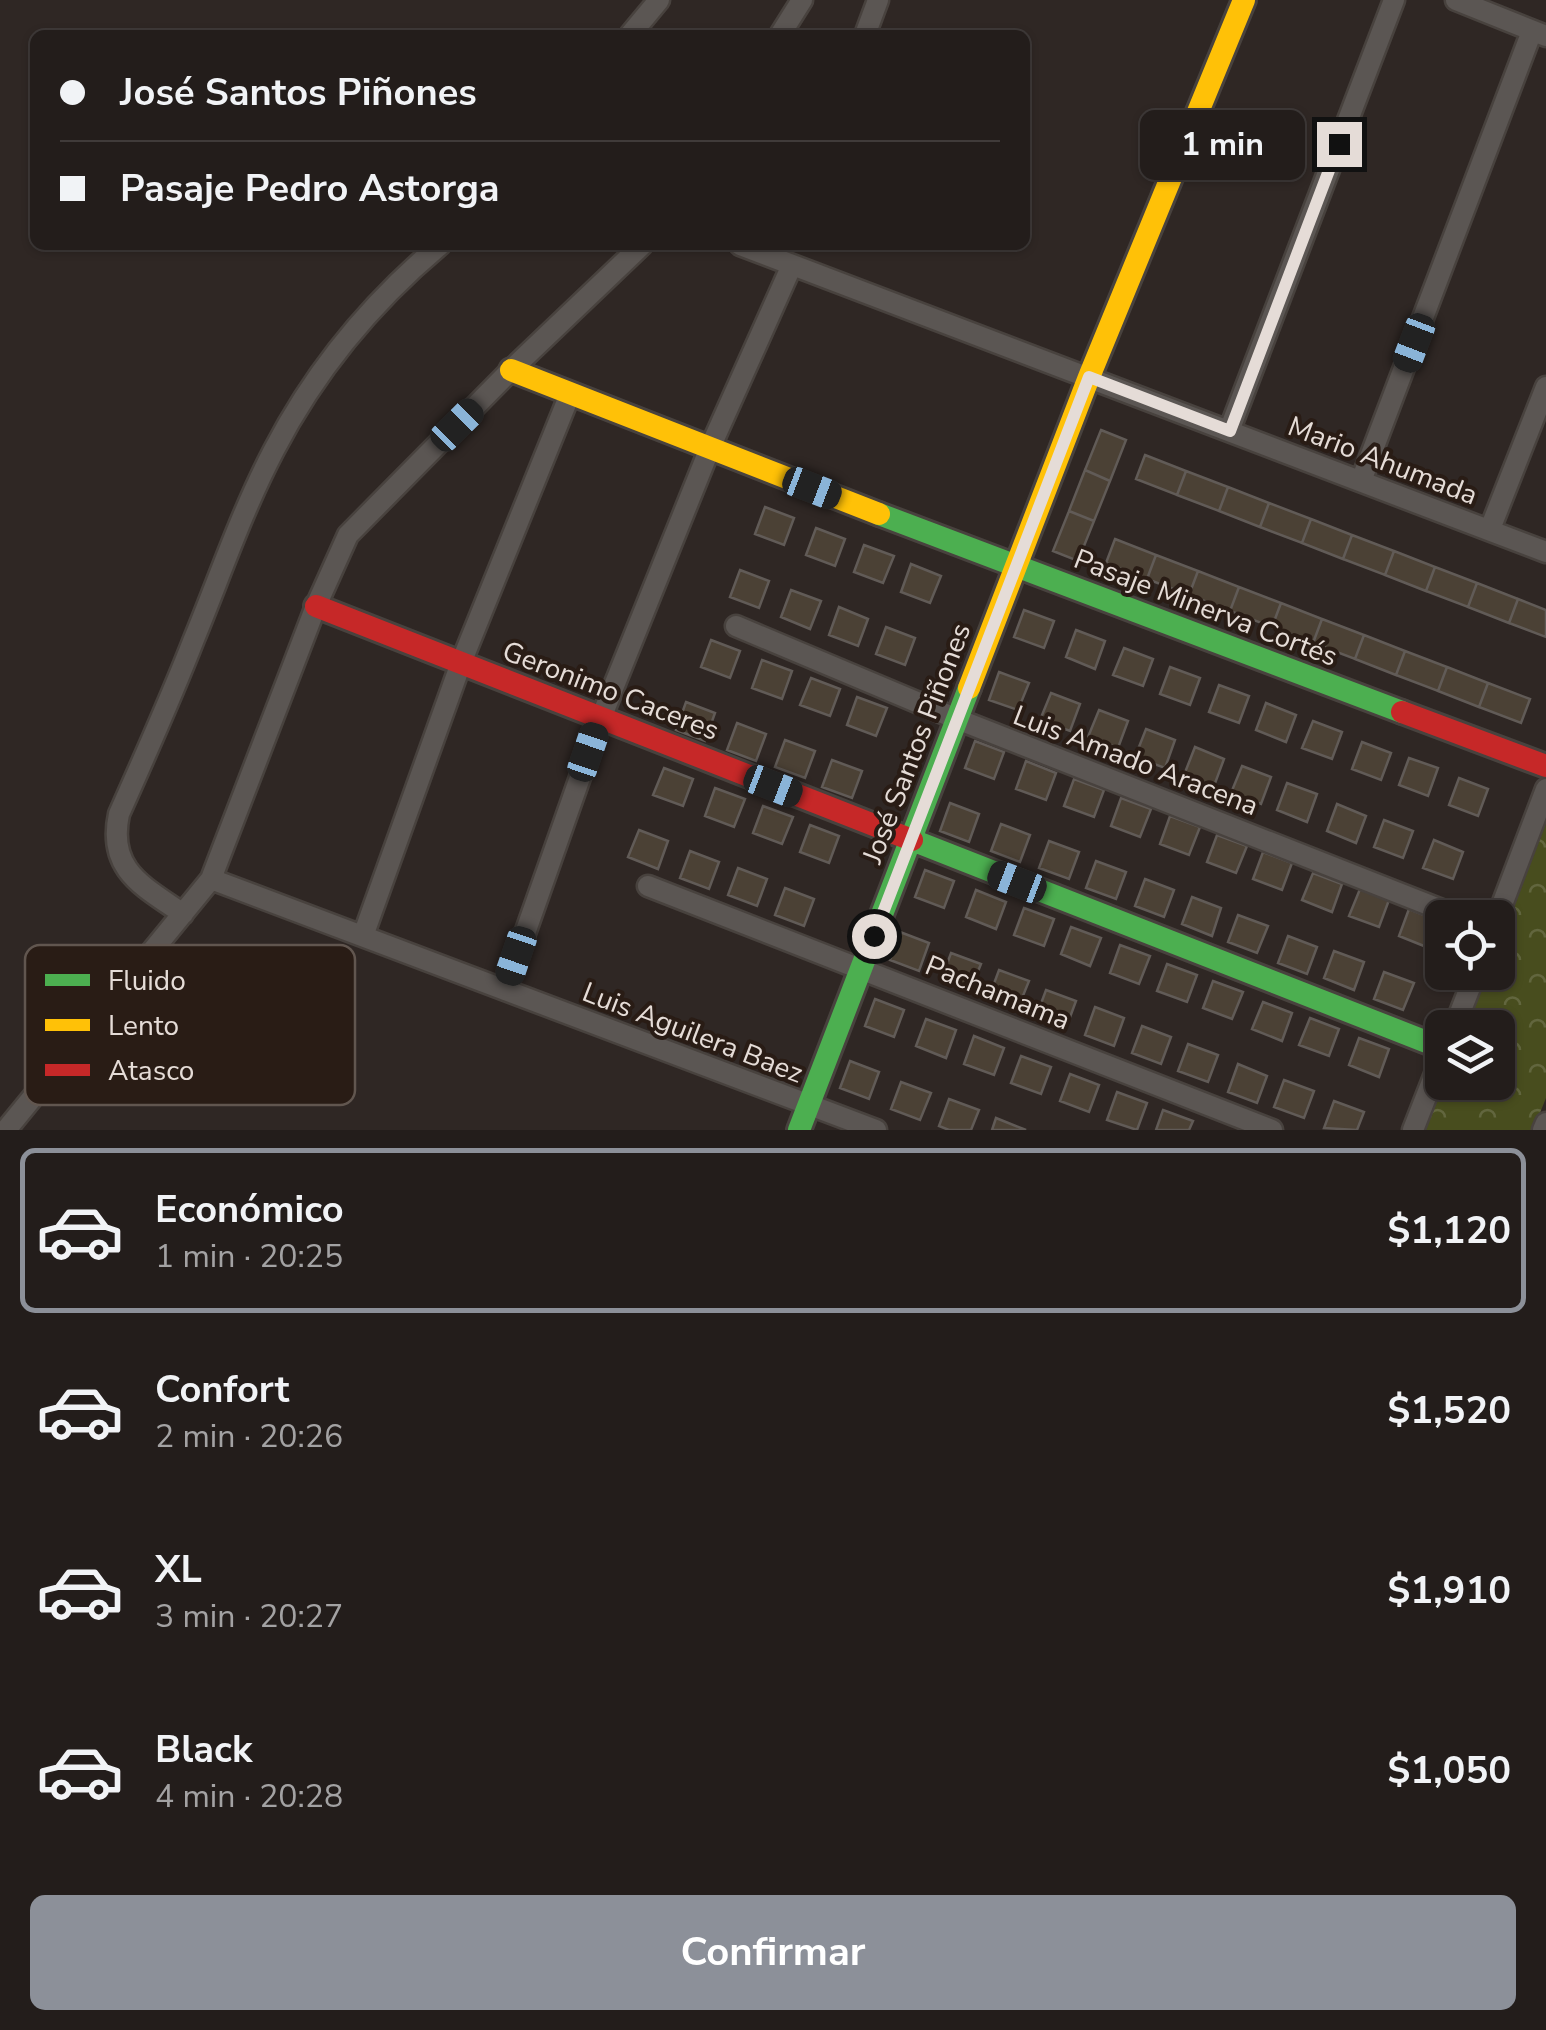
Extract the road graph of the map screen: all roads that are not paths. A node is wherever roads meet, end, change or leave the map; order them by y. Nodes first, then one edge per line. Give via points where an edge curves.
1 (659, 0) edge
2 (802, 0) edge
3 (878, 0) edge
4 (1244, 0) edge
5 (1394, 0) edge
6 (1472, 3) edge
7 (634, 30) edge
8 (783, 30) edge
9 (867, 30) edge
10 (1539, 34) edge
11 (435, 250) edge
12 (637, 250) edge
13 (753, 250) edge
14 (792, 265) junction
15 (512, 370) junction
16 (1089, 377) junction
17 (1546, 386) edge
18 (570, 394) junction
19 (1230, 431) junction
20 (710, 448) junction
21 (1361, 482) junction
22 (1490, 530) junction
23 (1546, 552) edge
24 (1016, 568) junction
25 (316, 606) junction
26 (736, 626) dead end
27 (461, 663) junction
28 (600, 718) junction
29 (957, 720) junction
30 (1546, 766) edge
31 (1546, 789) edge
32 (911, 840) junction
33 (211, 879) junction
34 (648, 886) dead end
35 (1504, 900) edge
36 (1425, 903) edge
37 (183, 914) junction
38 (363, 936) junction
39 (158, 945) edge
40 (862, 968) junction
41 (504, 990) junction
42 (1425, 1041) edge
43 (1425, 1099) edge
44 (26, 1105) edge
45 (809, 1105) junction
46 (1546, 1123) edge
47 (6, 1130) edge
48 (800, 1130) edge
49 (876, 1130) edge
50 (1272, 1130) edge
51 (1413, 1130) edge
52 (1543, 1130) edge

1 - 7 street
2 - 8 street
3 - 9 street
4 - 16 street, José Santos Piñones
5 - 19 street
6 - 10 street
10 - 21 street
11 - 37 street via 351,333 297,409 253,493 119,814 116,846 127,871
12 - 15 street
13 - 14 street, Mario Ahumada
14 - 16 street, Mario Ahumada
14 - 20 street
15 - 18 street, Pasaje Minerva Cortés
15 - 25 street via 348,534
16 - 19 street, Mario Ahumada
16 - 24 street, José Santos Piñones
17 - 22 street
18 - 20 street, Pasaje Minerva Cortés
18 - 27 street
19 - 21 street, Mario Ahumada
20 - 24 street, Pasaje Minerva Cortés
20 - 28 street
21 - 22 street, Mario Ahumada
22 - 23 street, Mario Ahumada
24 - 29 street, José Santos Piñones
24 - 30 street, Pasaje Minerva Cortés
25 - 27 street, Geronimo Caceres
25 - 33 street
26 - 29 street, Luis Amado Aracena
27 - 28 street, Geronimo Caceres
27 - 38 street
28 - 32 street, Geronimo Caceres
28 - 41 street
29 - 32 street, José Santos Piñones
29 - 36 street, Luis Amado Aracena
31 - 35 street
32 - 40 street, José Santos Piñones
32 - 42 street, Geronimo Caceres
33 - 37 street
33 - 38 street, Luis Aguilera Baez
34 - 40 street, Pachamama
37 - 39 street
38 - 41 street, Luis Aguilera Baez
40 - 45 street, José Santos Piñones
40 - 50 street, Pachamama
41 - 45 street, Luis Aguilera Baez
43 - 51 street
44 - 47 street
45 - 48 street, José Santos Piñones
45 - 49 street, Luis Aguilera Baez
46 - 52 street

